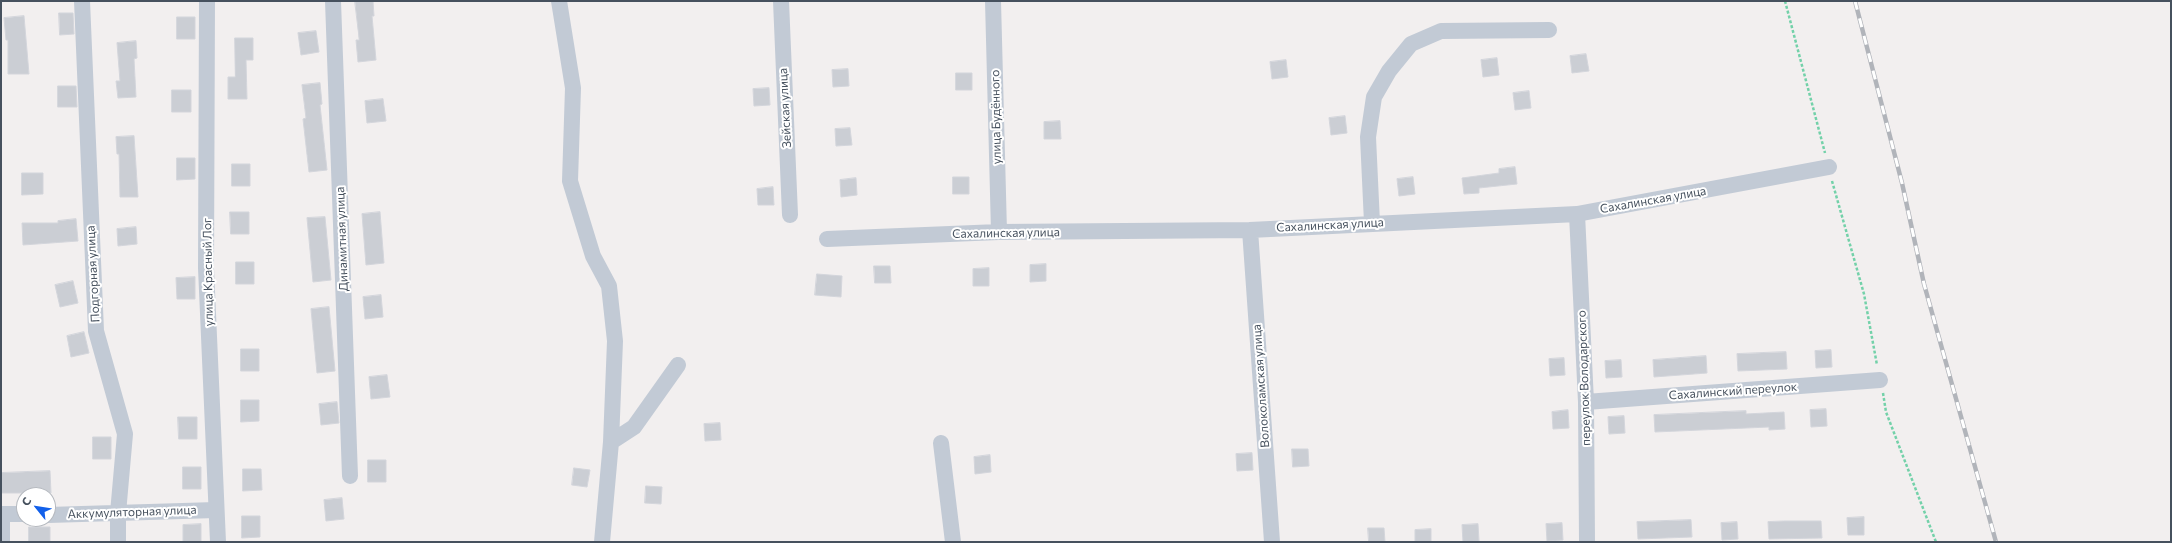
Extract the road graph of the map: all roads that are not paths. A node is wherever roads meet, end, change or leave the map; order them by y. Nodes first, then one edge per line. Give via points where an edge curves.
1 (82, 1) edge
2 (208, 1) edge
3 (333, 1) edge
4 (559, 1) edge
5 (781, 1) edge
6 (994, 1) edge
7 (1549, 30) dead end
8 (1829, 167) road end
9 (1577, 214) junction
10 (790, 215) dead end
11 (1372, 223) junction
12 (1250, 230) junction
13 (999, 232) junction
14 (827, 239) dead end
15 (678, 365) dead end
16 (1880, 380) road end
17 (1586, 402) junction
18 (611, 442) junction
19 (941, 443) dead end
20 (350, 476) dead end
21 (216, 510) junction
22 (118, 513) junction
23 (1, 514) edge
24 (16, 514) edge
25 (56, 515) edge
26 (2, 542) edge
27 (118, 542) edge
28 (218, 542) edge
29 (602, 542) edge
30 (953, 542) edge
31 (1272, 542) edge
32 (1587, 542) edge

1 - 22 street, Подгорная улица via 96,331 125,434
2 - 21 street, улица Красный Лог via 206,268
3 - 20 street, Динамитная улица
4 - 18 street via 573,88 570,181 593,256 611,295 615,341
5 - 10 street, Зейская улица
6 - 13 street, улица Будённого
7 - 11 street via 1441,32 1410,44 1389,71 1374,97 1368,138
8 - 9 street, Сахалинская улица
9 - 11 street, Сахалинская улица
9 - 17 street, переулок Володарского
11 - 12 street, Сахалинская улица
12 - 13 street, Сахалинская улица
12 - 31 street, Волоколамская улица
13 - 14 street, Сахалинская улица
15 - 18 street via 634,427
16 - 17 street, Сахалинский переулок
17 - 32 street, переулок Володарского
18 - 29 street
19 - 30 street
21 - 22 street, Аккумуляторная улица
21 - 28 street, улица Красный Лог
22 - 25 street, Аккумуляторная улица
22 - 27 street, Подгорная улица
23 - 24 street
23 - 26 street

